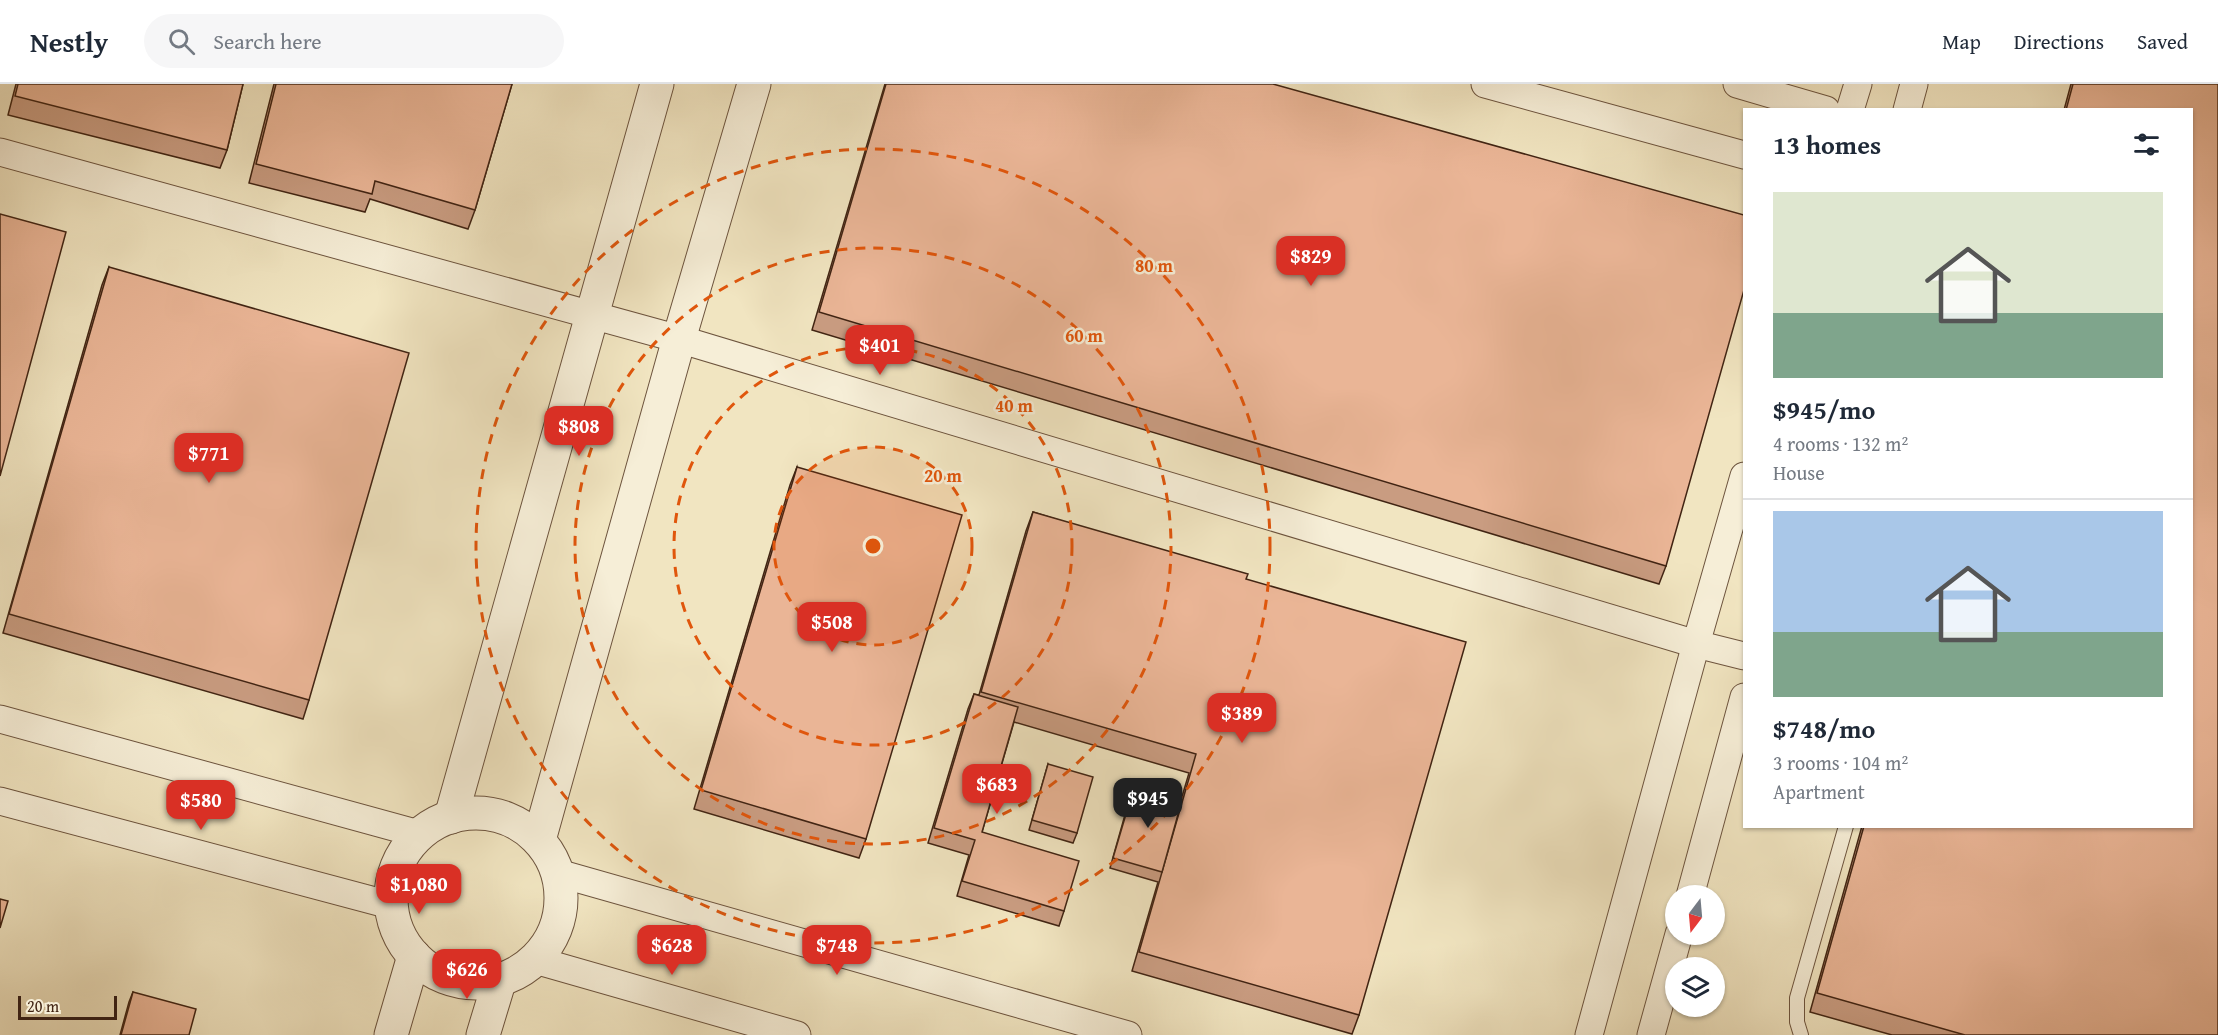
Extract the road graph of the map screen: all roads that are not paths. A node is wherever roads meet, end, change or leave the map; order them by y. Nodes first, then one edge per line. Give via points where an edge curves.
1 (657, 84) edge
2 (754, 84) edge
3 (1485, 84) edge
4 (1737, 84) edge
5 (1858, 84) edge
6 (1914, 84) edge
7 (1819, 108) edge
8 (1851, 108) edge
9 (1908, 108) edge
10 (0, 152) edge
11 (1743, 155) edge
12 (592, 315) junction
13 (680, 339) junction
14 (1743, 480) edge
15 (1696, 644) junction
16 (1743, 656) edge
17 (1743, 701) edge
18 (0, 719) edge
19 (0, 801) edge
20 (451, 817) junction
21 (1845, 828) edge
22 (419, 834) junction
23 (539, 840) junction
24 (558, 873) junction
25 (1693, 885) edge
26 (390, 905) junction
27 (1676, 945) edge
28 (414, 956) junction
29 (535, 960) junction
30 (500, 979) junction
31 (391, 1035) edge
32 (483, 1035) edge
33 (797, 1035) edge
34 (1128, 1035) edge
35 (1589, 1035) edge
36 (1651, 1035) edge
37 (1801, 1035) edge

1 - 12 street
2 - 13 street
3 - 11 street
4 - 7 street
5 - 8 street
6 - 9 street
10 - 12 street
12 - 13 street
12 - 20 street
13 - 15 street
13 - 23 street
14 - 15 street
15 - 16 street
15 - 35 street
17 - 25 street
18 - 22 street
19 - 26 street
20 - 22 street
20 - 23 street via 489,814 516,824
21 - 37 lane via 1797,998
22 - 26 street via 397,867
23 - 24 street
24 - 29 street via 561,911 547,946
24 - 34 street
26 - 28 street via 403,941
27 - 36 street
28 - 30 street via 445,978 483,983
28 - 31 street
29 - 30 street
29 - 33 street
30 - 32 street

